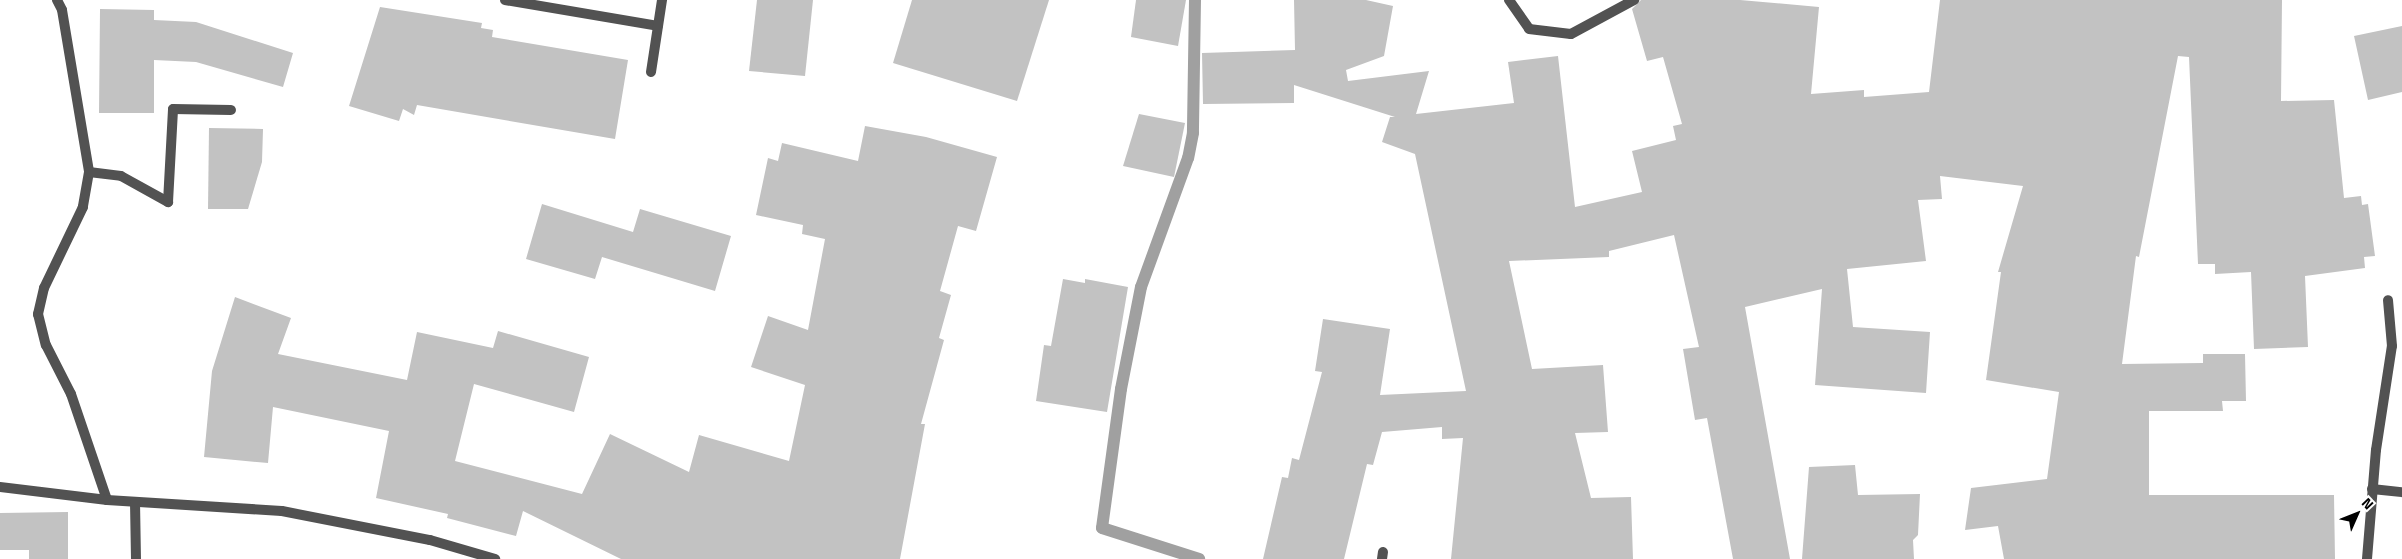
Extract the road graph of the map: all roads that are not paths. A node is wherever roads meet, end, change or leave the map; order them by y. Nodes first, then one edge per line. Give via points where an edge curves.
1 (57, 0) edge
2 (505, 0) edge
3 (662, 0) edge
4 (1510, 0) edge
5 (1634, 0) edge
6 (658, 26) junction
7 (651, 72) dead end
8 (231, 110) dead end
9 (90, 172) junction
10 (2388, 300) dead end
11 (0, 487) edge
12 (2372, 489) junction
13 (2402, 492) edge
14 (107, 500) junction
15 (135, 502) junction
16 (136, 559) edge
17 (495, 559) edge
18 (2366, 559) edge

1 - 9 street via 62,10
2 - 6 street
3 - 6 street
4 - 5 street via 1529,29 1571,34
6 - 7 street
8 - 9 street via 173,109 168,202 121,176
9 - 14 street via 83,207 44,288 38,314 46,345 71,394
10 - 12 street via 2392,346
11 - 14 street
12 - 13 street
12 - 18 street
14 - 15 street
15 - 16 street
15 - 17 street via 282,511 430,540

